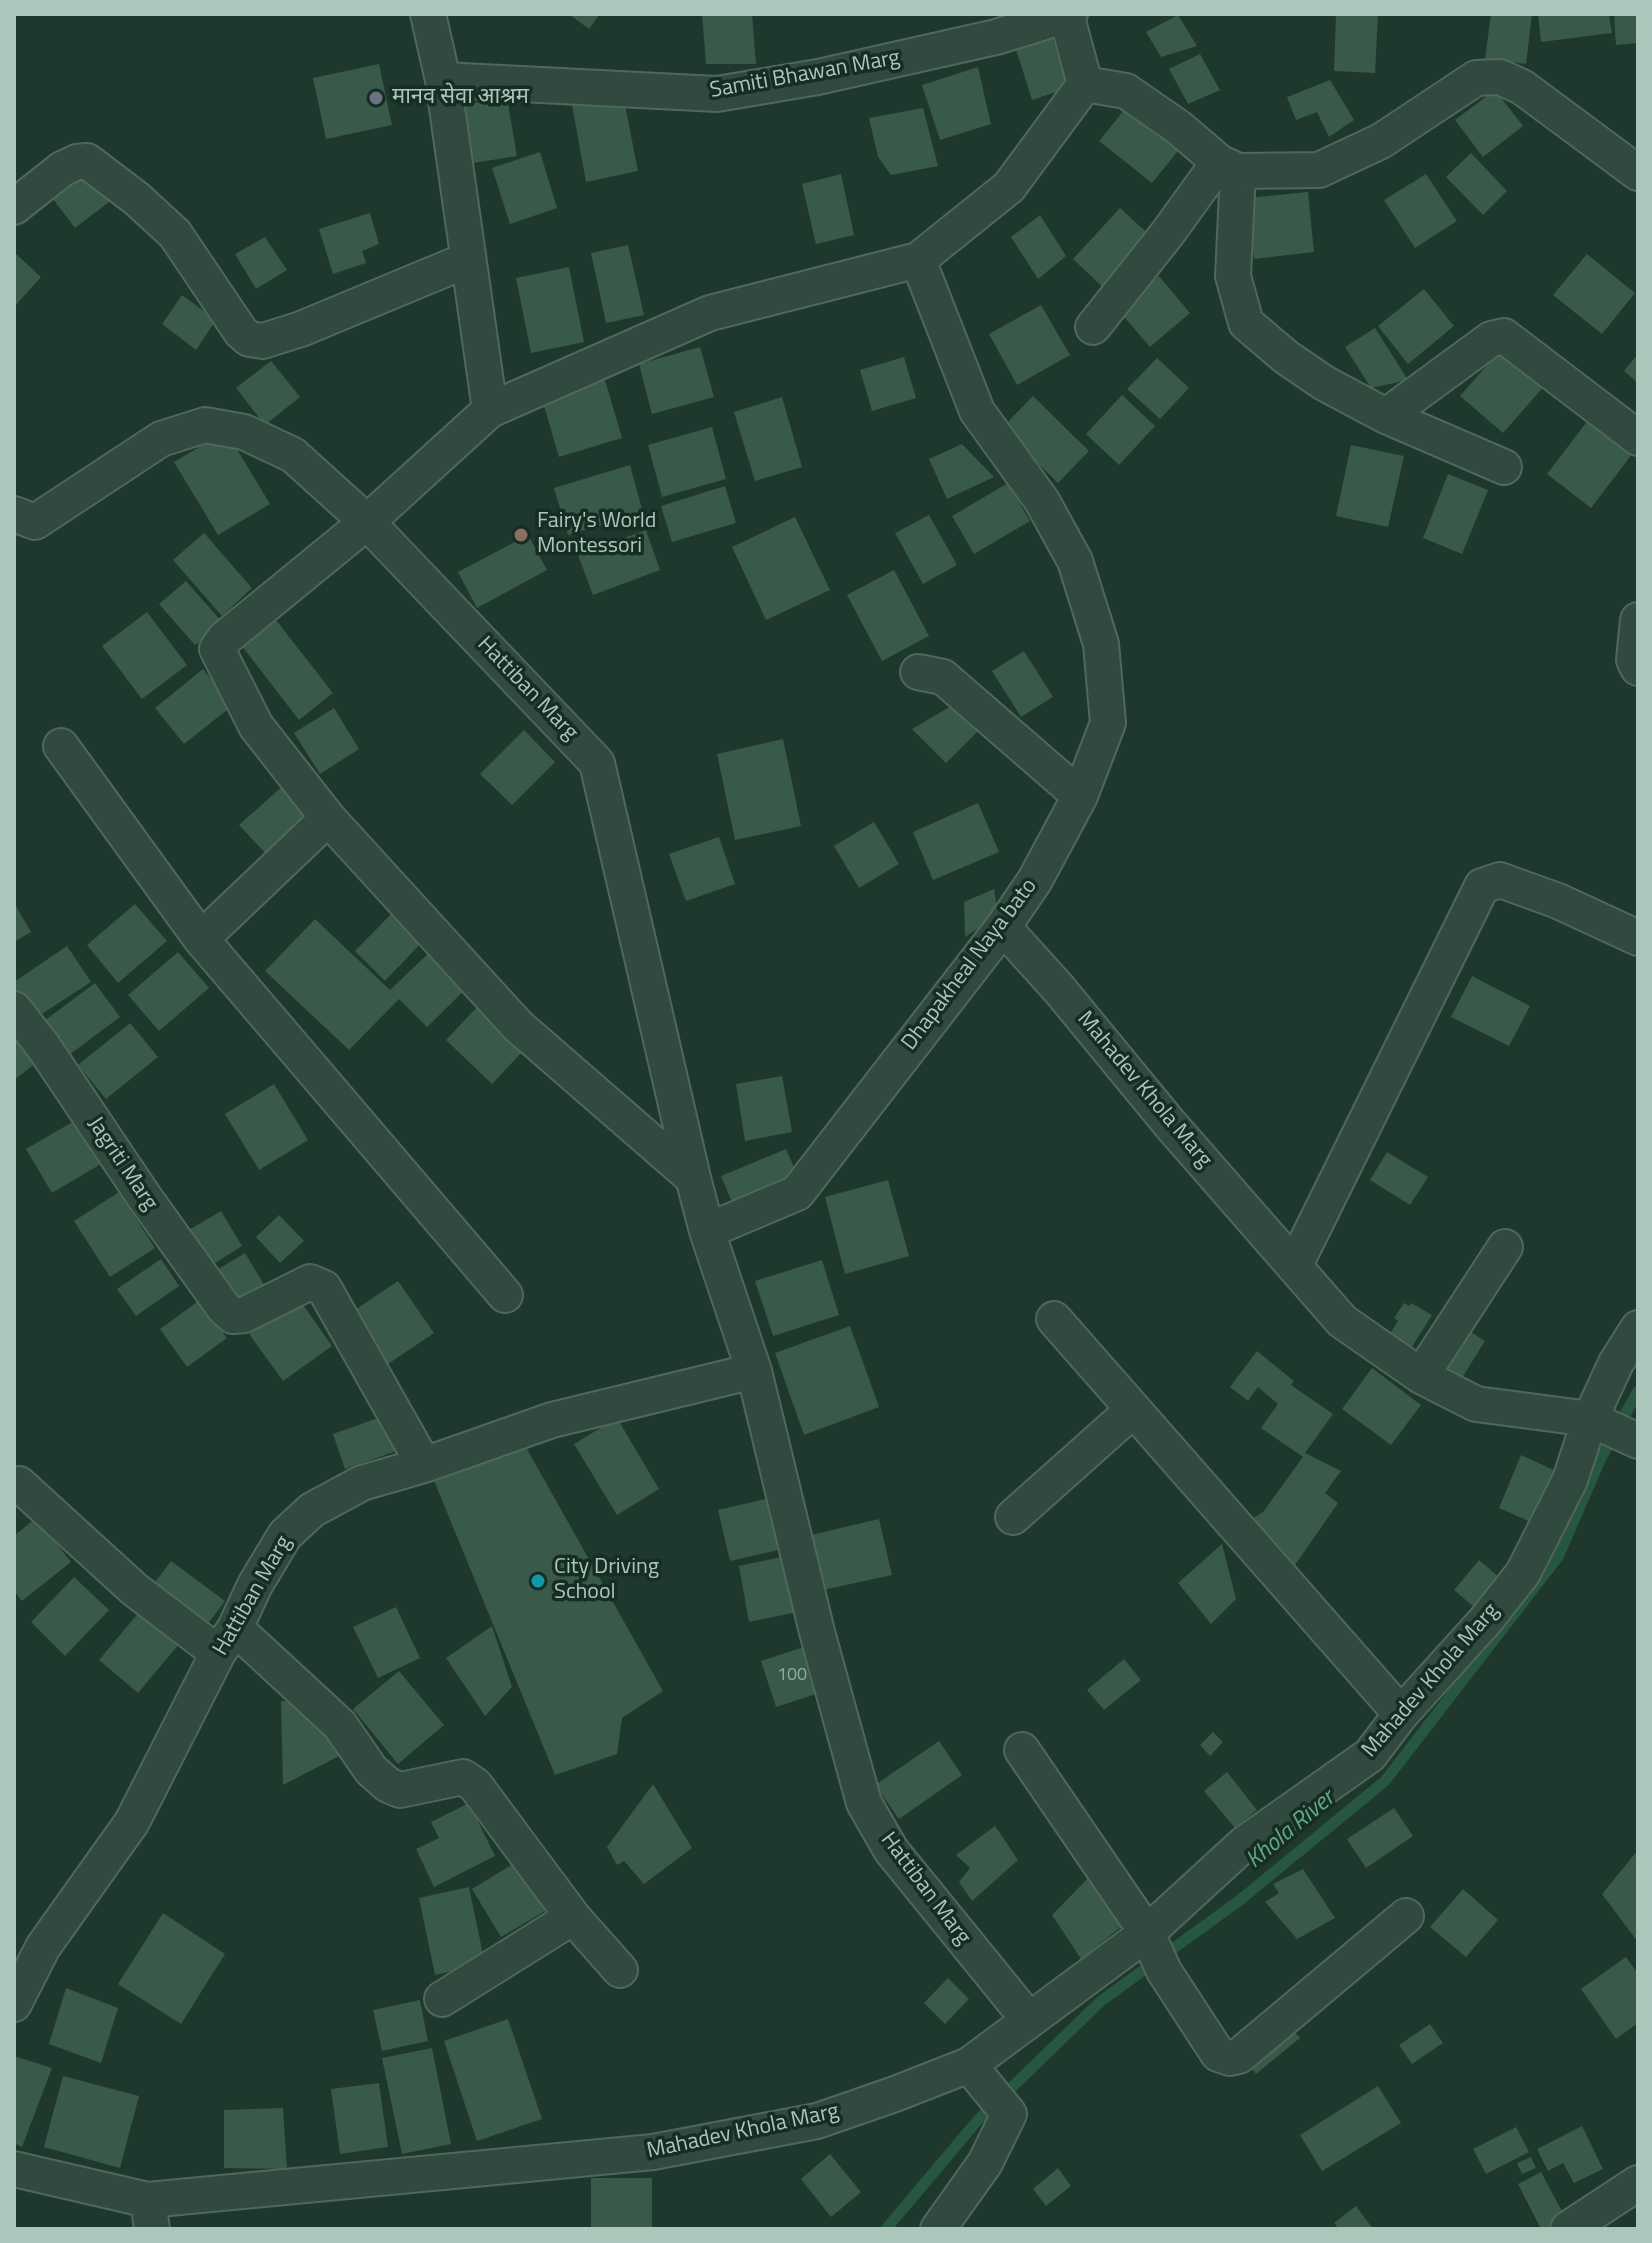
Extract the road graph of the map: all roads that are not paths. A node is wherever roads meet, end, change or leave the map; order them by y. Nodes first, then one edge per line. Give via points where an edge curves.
1 (428, 14) edge
2 (1068, 14) edge
3 (443, 80) junction
4 (1085, 84) junction
5 (1229, 167) junction
6 (1638, 173) edge
7 (14, 207) edge
8 (467, 260) junction
9 (918, 260) junction
10 (1093, 327) dead end
11 (490, 410) junction
12 (1386, 416) junction
13 (1638, 438) edge
14 (1504, 467) dead end
15 (14, 514) edge
16 (367, 522) junction
17 (1638, 620) edge
18 (1638, 668) edge
19 (918, 672) dead end
20 (61, 746) dead end
21 (1080, 796) junction
22 (328, 818) junction
23 (1003, 927) junction
24 (1638, 938) edge
25 (201, 939) junction
26 (14, 1009) edge
27 (693, 1178) junction
28 (707, 1231) junction
29 (1505, 1247) dead end
30 (1295, 1265) junction
31 (505, 1295) dead end
32 (1054, 1319) dead end
33 (1638, 1328) edge
34 (754, 1371) junction
35 (1421, 1376) junction
36 (1133, 1410) junction
37 (1612, 1429) edge
38 (424, 1465) junction
39 (19, 1484) dead end
40 (1013, 1517) dead end
41 (226, 1640) junction
42 (1401, 1714) junction
43 (1022, 1750) dead end
44 (1406, 1916) dead end
45 (573, 1917) junction
46 (29, 1941) edge
47 (1155, 1951) junction
48 (620, 1970) dead end
49 (442, 1999) dead end
50 (14, 2004) edge
51 (1029, 2020) junction
52 (989, 2090) junction
53 (14, 2169) edge
54 (1638, 2183) edge
55 (150, 2215) edge
56 (938, 2229) edge
57 (1568, 2229) edge

1 - 3 street
2 - 3 street, Samiti Bhawan Marg via 996,37 717,94
2 - 4 street
3 - 8 street
4 - 5 street via 1126,91
4 - 9 street via 1009,187
5 - 6 street via 1319,170 1381,141 1476,78 1500,77 1522,87
5 - 10 street
5 - 12 street via 1233,276 1246,323 1324,383
7 - 8 street via 62,169 87,161 175,234 241,332 263,341
8 - 11 street
9 - 11 street via 710,313
9 - 21 street, Dhapakheal Naya bato via 977,411 1042,501 1075,561 1101,644 1108,723
11 - 16 street
12 - 13 street via 1491,339 1504,336
12 - 14 street
15 - 16 street, Hattiban Marg via 35,522 161,439 205,425 244,432 293,455
16 - 22 street via 217,649 256,726
16 - 27 street, Hattiban Marg via 597,763
17 - 18 street
19 - 21 street via 943,677
20 - 25 street
21 - 23 street, Dhapakheal Naya bato
22 - 25 street
22 - 27 street via 518,1026
23 - 28 street, Dhapakheal Naya bato via 797,1193
23 - 30 street, Mahadev Khola Marg
24 - 30 street via 1500,880 1482,886
25 - 31 street
26 - 38 street, Jagriti Marg via 224,1308 233,1316 244,1315 310,1282 324,1288
27 - 28 street, Hattiban Marg
28 - 34 street, Hattiban Marg
29 - 35 street
30 - 35 street, Mahadev Khola Marg via 1342,1321
32 - 36 street
33 - 37 street via 1616,1363
34 - 38 street, Hattiban Marg via 552,1420
34 - 51 street, Hattiban Marg via 864,1803 891,1850
35 - 37 street, Mahadev Khola Marg via 1476,1404
36 - 40 street
36 - 42 street
37 - 42 street, Mahadev Khola Marg via 1570,1480 1523,1573
38 - 41 street, Hattiban Marg via 362,1483 312,1510 285,1535
39 - 41 street via 134,1589
41 - 45 street via 340,1725 388,1785 400,1790 463,1777 475,1785
41 - 46 street, Hattiban Marg via 132,1822
42 - 47 street, Mahadev Khola Marg via 1370,1755 1244,1844
43 - 47 street
44 - 47 street via 1239,2056 1230,2058 1218,2054
45 - 48 street
45 - 49 street
46 - 50 street, Hattiban Marg
47 - 51 street, Mahadev Khola Marg
51 - 52 street, Mahadev Khola Marg
52 - 55 street, Mahadev Khola Marg via 653,2152
52 - 56 street via 985,2163
53 - 55 street
54 - 57 street

